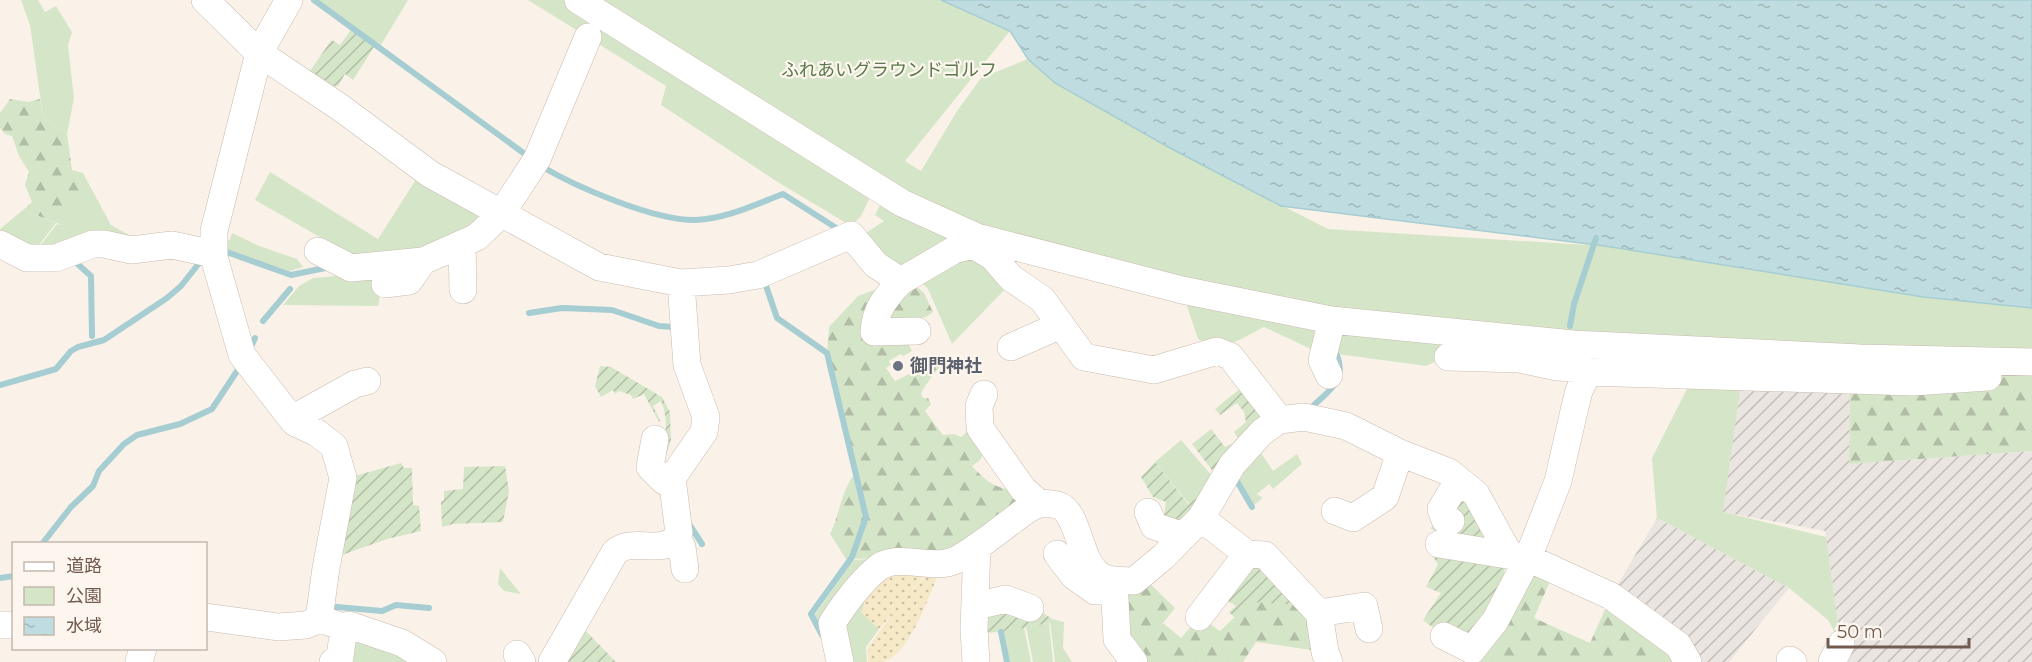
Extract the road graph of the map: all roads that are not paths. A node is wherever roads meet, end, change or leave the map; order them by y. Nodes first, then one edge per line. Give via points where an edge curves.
1 (205, 0) edge
2 (290, 0) edge
3 (578, 0) edge
4 (588, 37) dead end
5 (259, 53) junction
6 (501, 214) junction
7 (975, 241) junction
8 (0, 244) edge
9 (462, 244) junction
10 (318, 251) dead end
11 (214, 254) junction
12 (423, 261) junction
13 (901, 281) junction
14 (681, 283) junction
15 (385, 284) dead end
16 (463, 290) dead end
17 (1332, 320) junction
18 (1061, 325) junction
19 (916, 331) dead end
20 (1011, 347) dead end
21 (1448, 357) dead end
22 (1320, 364) dead end
23 (2024, 369) edge
24 (1588, 372) junction
25 (367, 381) dead end
26 (978, 411) dead end
27 (292, 419) junction
28 (1280, 420) junction
29 (656, 439) dead end
30 (1400, 453) junction
31 (672, 478) junction
32 (1466, 486) junction
33 (1040, 504) junction
34 (1335, 511) dead end
35 (1148, 512) dead end
36 (1192, 527) junction
37 (676, 539) junction
38 (976, 547) junction
39 (1057, 554) dead end
40 (1247, 554) junction
41 (1521, 557) junction
42 (685, 569) dead end
43 (1115, 585) junction
44 (976, 606) junction
45 (1030, 608) dead end
46 (1319, 614) junction
47 (207, 617) edge
48 (1200, 617) dead end
49 (332, 623) junction
50 (1369, 629) dead end
51 (1444, 636) dead end
52 (333, 662) edge
53 (433, 662) edge
54 (552, 662) edge
55 (840, 662) edge
56 (976, 662) edge
57 (983, 662) edge
58 (1134, 662) edge
59 (1329, 662) edge
60 (1688, 662) edge

1 - 5 street
2 - 5 street
3 - 7 street via 880,191
4 - 6 street via 537,159
5 - 6 street via 430,174
5 - 11 street via 214,231
6 - 9 street via 477,237
6 - 14 street via 599,267
7 - 13 street
7 - 17 street via 1182,290
7 - 18 street via 1011,278 1042,300
8 - 11 street via 27,258 56,258 93,244 131,250 172,245
9 - 12 street
9 - 16 street
10 - 12 street via 351,268
11 - 27 street via 242,355
12 - 15 street via 409,281
13 - 14 street via 876,265 851,235 758,275
13 - 19 street via 881,303 874,319 874,332
14 - 31 street via 687,365 706,417 704,432
17 - 22 street
17 - 23 street via 1573,344
18 - 20 street
18 - 28 street via 1071,355 1154,370 1217,351 1230,356
21 - 24 street via 1522,360
23 - 24 street via 1913,382
24 - 41 street via 1576,401 1558,481
25 - 27 street
26 - 33 street via 1023,489
27 - 49 street via 334,446 343,478 326,568
28 - 30 street via 1304,417 1346,426
28 - 36 street via 1238,442 1232,465
29 - 31 street via 650,467 664,481
30 - 32 street via 1449,472
30 - 34 street via 1385,497 1353,518
31 - 37 street via 680,533
32 - 41 street via 1476,494 1509,554
32 - 41 street via 1452,491 1441,509 1445,532
33 - 38 street
33 - 43 street via 1059,505 1071,515 1082,552 1098,575
35 - 36 street via 1154,526
36 - 40 street
36 - 43 street via 1134,580
37 - 42 street via 682,547
37 - 54 street via 664,546 624,547 615,552
38 - 44 street
38 - 55 street via 953,561 939,564 894,562 881,566 846,601 832,623
39 - 43 street via 1074,576 1095,591
40 - 46 street via 1265,555
40 - 48 street via 1224,602
41 - 51 street via 1495,621 1472,650
41 - 60 street via 1611,596 1678,645
43 - 58 street via 1107,644
44 - 45 street via 1006,599
44 - 56 street
46 - 50 street via 1364,606
46 - 59 street
47 - 49 street via 278,627
49 - 52 street via 340,657
49 - 53 street via 349,624 402,643
56 - 57 street

